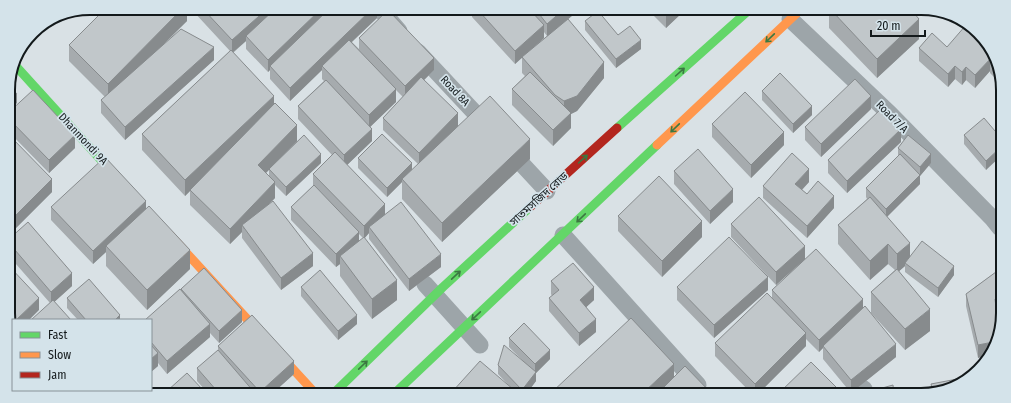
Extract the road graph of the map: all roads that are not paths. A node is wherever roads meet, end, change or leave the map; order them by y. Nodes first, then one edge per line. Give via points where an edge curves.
1 (385, 15) edge
2 (744, 15) edge
3 (794, 15) edge
4 (18, 69) edge
5 (126, 187) edge
6 (547, 191) junction
7 (996, 223) edge
8 (164, 228) edge
9 (563, 235) junction
10 (424, 284) dead end
11 (480, 346) dead end
12 (310, 388) edge
13 (338, 388) edge
14 (400, 388) edge
15 (700, 388) edge

1 - 6 street, Road 8A
6 -> 2 main road, সাতমসজিদ রোড
3 - 7 street, Road 7/A
3 -> 9 main road
4 - 5 main road, Dhanmondi 9A
13 -> 6 main road, সাতমসজিদ রোড
8 - 12 main road
9 -> 14 main road
9 - 15 street
10 - 11 street

